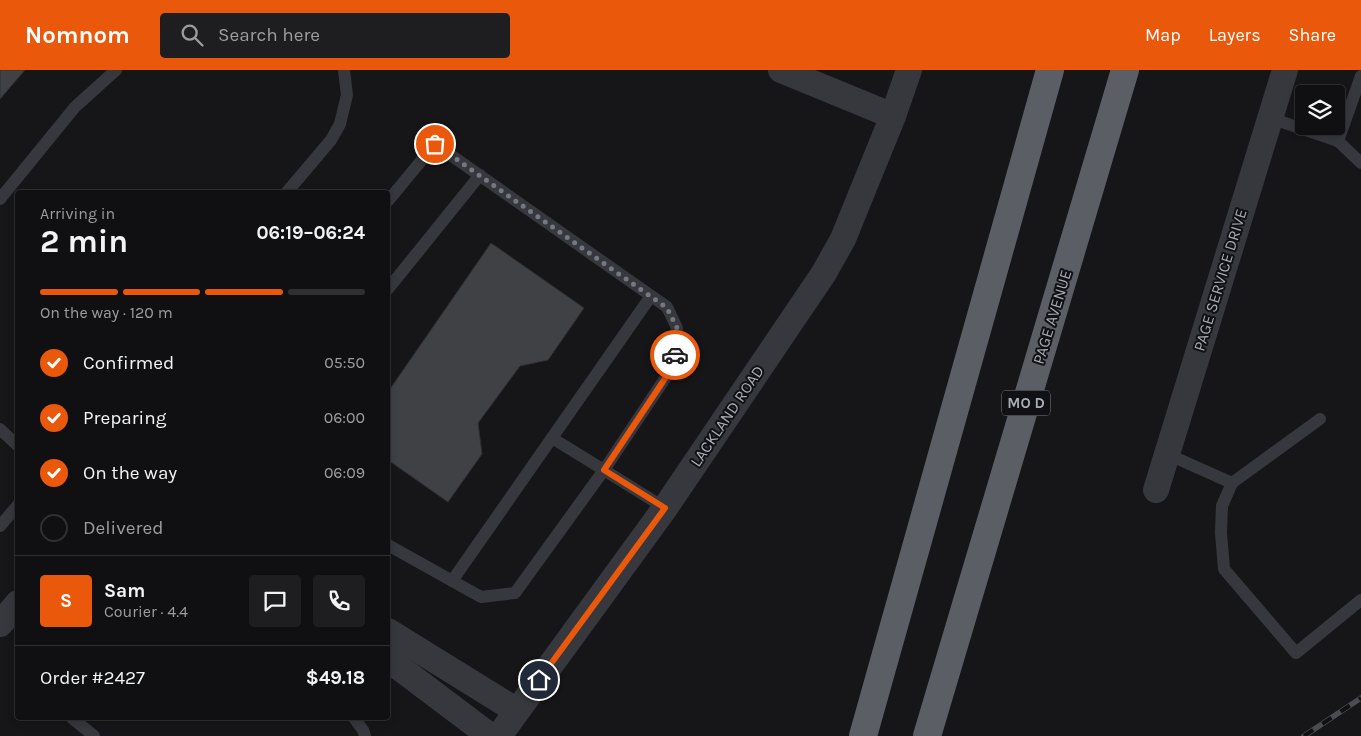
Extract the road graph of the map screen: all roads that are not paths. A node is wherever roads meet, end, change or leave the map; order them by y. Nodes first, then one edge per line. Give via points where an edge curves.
1 (116, 70) edge
2 (344, 70) edge
3 (780, 70) edge
4 (909, 70) edge
5 (1050, 70) edge
6 (1125, 70) edge
7 (1285, 70) edge
8 (1361, 76) edge
9 (893, 116) junction
10 (1270, 118) junction
11 (1338, 141) junction
12 (1361, 162) edge
13 (480, 175) junction
14 (289, 190) edge
15 (0, 199) edge
16 (390, 199) edge
17 (390, 287) edge
18 (651, 296) junction
19 (1320, 420) dead end
20 (0, 429) edge
21 (552, 438) junction
22 (15, 443) edge
23 (1167, 454) junction
24 (604, 470) junction
25 (1232, 483) junction
26 (1156, 490) dead end
27 (15, 508) edge
28 (665, 508) junction
29 (0, 526) edge
30 (390, 546) edge
31 (452, 581) junction
32 (1361, 600) edge
33 (15, 606) edge
34 (0, 624) edge
35 (390, 631) edge
36 (390, 661) edge
37 (516, 711) junction
38 (74, 720) edge
39 (356, 720) edge
40 (94, 736) edge
41 (365, 736) edge
42 (490, 736) edge
43 (499, 736) edge
44 (864, 736) edge
45 (927, 736) edge

1 - 15 lane via 76,107
2 - 14 lane via 347,95 340,124 331,140
3 - 9 street
4 - 9 street, LACKLAND ROAD
5 - 44 highway
6 - 45 highway, PAGE AVENUE / MO D
7 - 10 street, PAGE SERVICE DRIVE
8 - 11 lane
9 - 28 street, LACKLAND ROAD via 843,239 824,273
10 - 11 lane
10 - 23 street, PAGE SERVICE DRIVE
11 - 12 lane
13 - 16 lane via 435,144
13 - 17 lane
13 - 18 lane
18 - 21 lane
18 - 24 lane via 667,308 677,328 674,365
19 - 25 lane
20 - 22 lane
21 - 24 lane
21 - 31 lane
23 - 25 lane
23 - 26 street, PAGE SERVICE DRIVE
24 - 28 lane
24 - 31 lane via 515,593 481,596
25 - 32 lane via 1222,506 1224,569 1296,653
27 - 29 lane
28 - 37 street, LACKLAND ROAD
30 - 31 lane
33 - 34 street
35 - 37 street
36 - 42 street
37 - 43 street, LACKLAND ROAD
38 - 40 lane
39 - 41 lane

